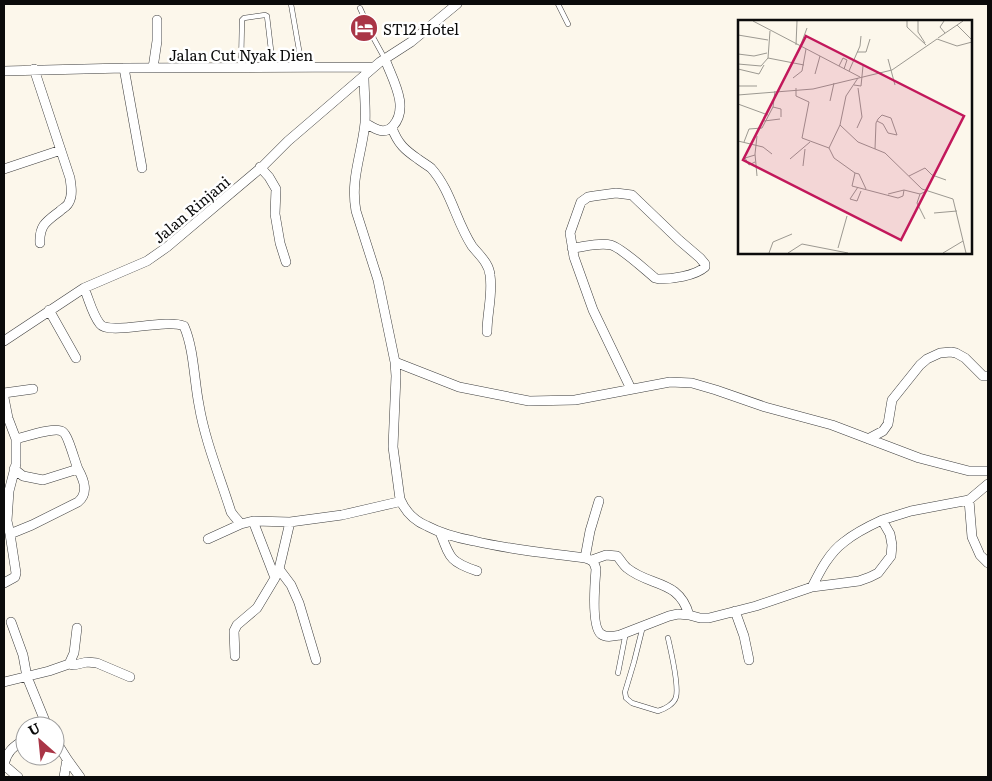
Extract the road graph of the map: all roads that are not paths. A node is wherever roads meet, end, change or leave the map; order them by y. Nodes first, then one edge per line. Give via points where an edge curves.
1 (291, 4) edge
2 (457, 4) edge
3 (558, 4) edge
4 (360, 8) dead end
5 (157, 20) dead end
6 (568, 24) dead end
7 (272, 56) junction
8 (241, 57) junction
9 (385, 59) junction
10 (241, 67) junction
11 (273, 67) junction
12 (302, 67) junction
13 (374, 67) junction
14 (124, 68) junction
15 (153, 68) junction
16 (34, 69) junction
17 (4, 71) edge
18 (364, 77) junction
19 (365, 122) junction
20 (392, 128) junction
21 (61, 150) junction
22 (260, 167) junction
23 (142, 168) dead end
24 (4, 169) edge
25 (40, 243) dead end
26 (572, 248) junction
27 (286, 262) dead end
28 (84, 288) junction
29 (49, 310) junction
30 (487, 332) dead end
31 (4, 341) edge
32 (76, 358) dead end
33 (395, 362) junction
34 (988, 376) edge
35 (33, 389) dead end
36 (630, 390) junction
37 (4, 393) edge
38 (4, 398) edge
39 (16, 439) junction
40 (868, 439) junction
41 (14, 468) junction
42 (78, 469) junction
43 (988, 470) edge
44 (988, 484) edge
45 (6, 492) edge
46 (400, 499) junction
47 (969, 500) junction
48 (599, 501) dead end
49 (882, 520) junction
50 (253, 521) junction
51 (290, 522) junction
52 (241, 524) junction
53 (440, 532) junction
54 (10, 534) junction
55 (208, 538) dead end
56 (588, 559) junction
57 (988, 563) edge
58 (280, 568) junction
59 (477, 571) dead end
60 (276, 578) junction
61 (4, 583) edge
62 (812, 587) junction
63 (735, 611) junction
64 (688, 615) junction
65 (11, 622) dead end
66 (643, 626) junction
67 (77, 628) dead end
68 (626, 632) junction
69 (668, 638) dead end
70 (235, 656) dead end
71 (316, 660) dead end
72 (749, 660) dead end
73 (68, 664) junction
74 (618, 673) dead end
75 (27, 677) junction
76 (130, 677) dead end
77 (4, 682) edge
78 (43, 716) edge
79 (15, 746) edge
80 (66, 759) joint
81 (18, 777) edge
82 (64, 777) edge
83 (80, 777) edge

1 - 12 lane
2 - 9 street
3 - 6 lane
4 - 9 lane
5 - 15 street
7 - 8 lane
7 - 8 lane via 267,16 264,15 242,20
7 - 11 lane
8 - 10 lane
9 - 13 street
9 - 20 street via 400,101 400,113
10 - 11 street, Jalan Cut Nyak Dien
10 - 15 street, Jalan Cut Nyak Dien
11 - 12 street, Jalan Cut Nyak Dien
12 - 13 street, Jalan Cut Nyak Dien
13 - 18 street, Jalan Rinjani
14 - 15 street, Jalan Cut Nyak Dien
14 - 16 street, Jalan Cut Nyak Dien
14 - 23 street
16 - 17 street, Jalan Cut Nyak Dien
16 - 21 street
18 - 19 street
18 - 22 street, Jalan Rinjani
19 - 20 street via 384,132
19 - 33 street via 354,200 378,280
20 - 30 street via 400,145 430,167 444,187 465,235 486,264 490,274
21 - 24 street
21 - 25 street via 70,178 71,197 69,204 43,226 39,233
22 - 27 street via 276,189 275,214
22 - 28 street, Jalan Rinjani via 156,255
26 - 26 street via 570,233 581,202 588,197 616,193 632,195 700,258 705,267 692,274 659,279 611,245
26 - 36 street via 592,310
28 - 29 street, Jalan Rinjani
28 - 52 street via 103,327 115,329 166,323 184,326 210,447 231,512
29 - 31 street, Jalan Rinjani
29 - 32 street
33 - 36 street via 459,387 529,401 576,400
33 - 46 street via 393,447
34 - 40 street via 983,376 956,353 931,356 892,400 888,424 883,431
35 - 37 street
36 - 40 street via 670,382 692,383
38 - 39 street
39 - 41 street
39 - 42 street via 60,430 67,437
40 - 43 street via 919,458 969,471
41 - 42 street via 23,476 43,480
41 - 45 street
42 - 54 street via 84,482 83,498
44 - 47 street
45 - 54 street
46 - 51 street via 392,504
46 - 53 street via 412,516
47 - 49 street
47 - 57 street via 972,537 980,555
48 - 56 street via 590,532
49 - 62 street via 863,529 834,551
49 - 62 street via 890,534 892,550 878,573 859,581
50 - 51 street
50 - 52 street
50 - 60 street
51 - 58 street
52 - 55 street
53 - 56 street via 487,544
53 - 59 street via 455,562
54 - 61 street via 16,574
56 - 64 street via 606,554 617,556 626,568 673,590 686,606
56 - 68 street via 596,569 594,606 599,633 612,636
58 - 60 street
58 - 71 street via 299,603
60 - 70 street via 257,608 237,625 234,631
62 - 63 street
63 - 64 street via 709,618
63 - 72 street
64 - 66 street via 669,616
65 - 75 street via 23,654
66 - 68 street
66 - 69 lane via 625,692 632,703 658,711 676,698
67 - 73 street via 74,653
68 - 74 lane
73 - 75 street
73 - 76 street via 96,662
75 - 77 street
75 - 78 street
79 - 81 street via 6,756 4,766
80 - 82 street
80 - 83 street

